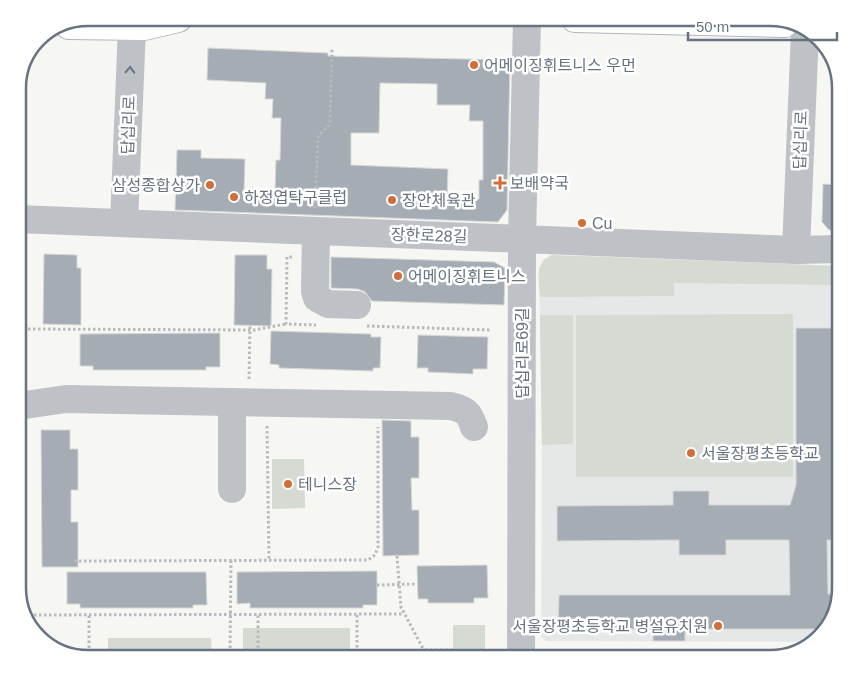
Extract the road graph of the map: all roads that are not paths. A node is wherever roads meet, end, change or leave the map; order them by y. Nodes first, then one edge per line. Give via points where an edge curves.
1 (100, 26) edge
2 (150, 26) edge
3 (527, 26) edge
4 (132, 27) junction
5 (805, 38) edge
6 (26, 219) edge
7 (316, 221) junction
8 (124, 223) junction
9 (522, 239) junction
10 (832, 249) edge
11 (796, 250) junction
12 (356, 305) dead end
13 (249, 402) junction
14 (26, 405) edge
15 (474, 427) dead end
16 (232, 490) dead end
17 (521, 650) edge

1 - 4 main road
2 - 4 main road
3 - 9 street, 답십리로69길
8 -> 4 street, 답십리로
5 - 11 street, 답십리로
6 - 8 street, 장한로28길
7 - 8 street, 장한로28길
7 - 9 street, 장한로28길
7 - 12 street via 317,298 328,304
9 - 11 street, 장한로28길
9 - 17 street, 답십리로69길
10 - 11 street, 장한로28길
13 - 14 street via 66,399
13 - 15 street via 451,406 470,415
13 - 16 street

